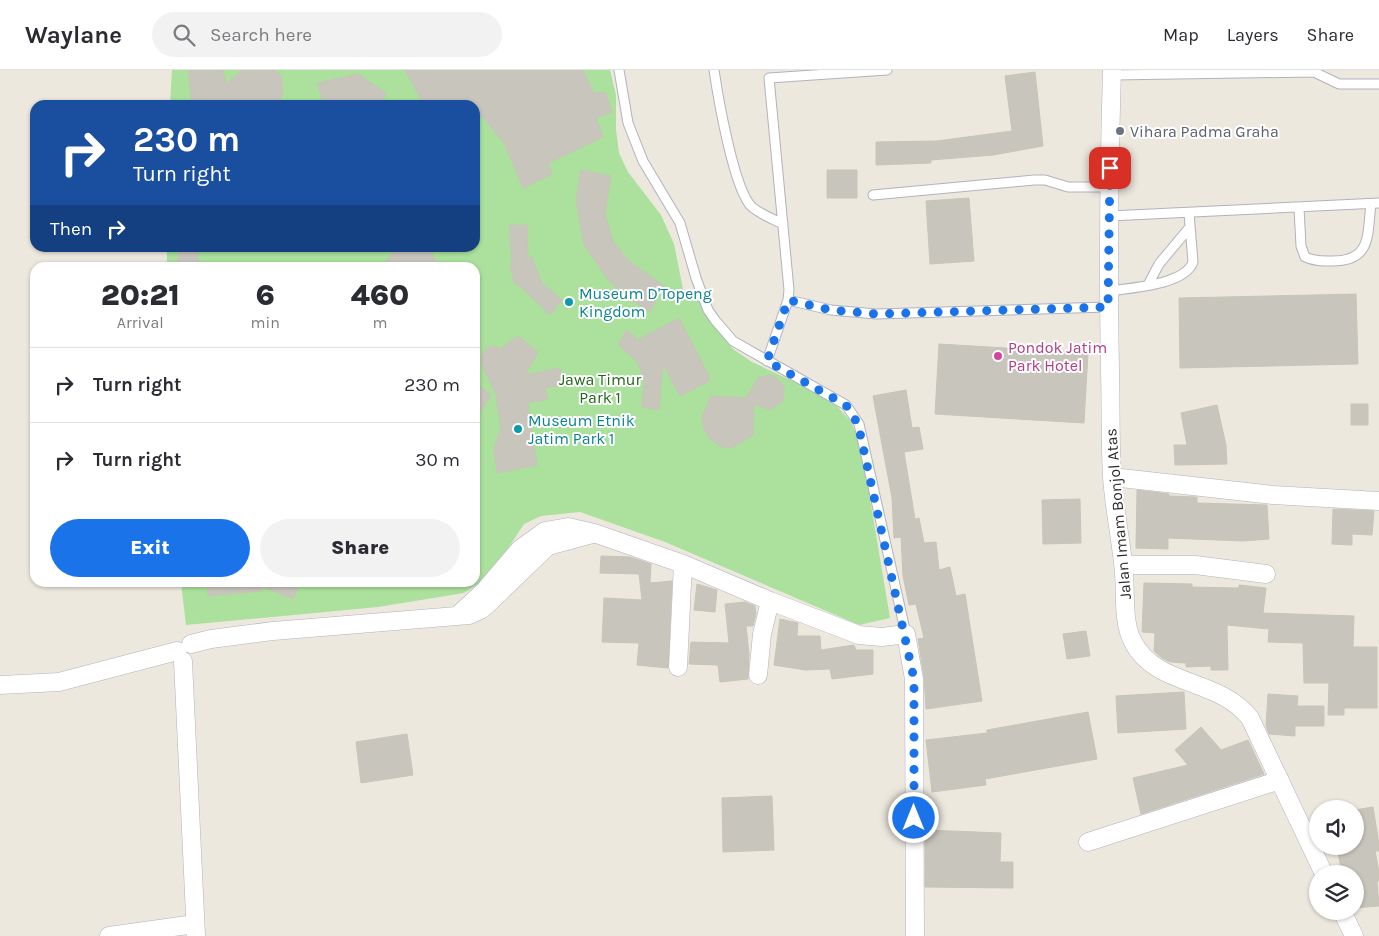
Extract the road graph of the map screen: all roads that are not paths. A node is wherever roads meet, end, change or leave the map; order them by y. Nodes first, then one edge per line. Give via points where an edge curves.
1 (619, 70) edge
2 (714, 70) edge
3 (887, 70) edge
4 (1112, 72) edge
5 (769, 74) edge
6 (1379, 84) edge
7 (1109, 187) junction
8 (873, 195) dead end
9 (1375, 204) edge
10 (1299, 208) junction
11 (1189, 213) junction
12 (1109, 216) junction
13 (782, 224) junction
14 (1190, 227) junction
15 (1148, 285) junction
16 (1109, 299) junction
17 (788, 300) junction
18 (767, 361) junction
19 (1112, 477) junction
20 (1379, 501) edge
21 (683, 564) junction
22 (1124, 565) junction
23 (1266, 574) dead end
24 (770, 601) junction
25 (906, 634) junction
26 (184, 652) junction
27 (678, 667) dead end
28 (758, 675) dead end
29 (0, 685) edge
30 (1280, 780) junction
31 (1088, 842) dead end
32 (1320, 865) edge
33 (1346, 920) edge
34 (196, 930) edge
35 (109, 936) edge
36 (914, 936) edge
37 (1354, 936) edge

1 - 18 lane via 628,123 643,161 680,223 708,310 733,341
2 - 13 lane via 742,192 753,208
3 - 5 lane
4 - 6 lane via 1314,72 1339,84
4 - 7 street, Jalan Imam Bonjol Atas
5 - 13 lane
7 - 8 lane via 1068,188 1045,180 1034,180
7 - 12 street, Jalan Imam Bonjol Atas
9 - 10 lane
9 - 10 lane via 1365,248 1347,261 1306,257 1301,246
10 - 11 lane
11 - 12 lane
11 - 14 lane
12 - 16 street, Jalan Imam Bonjol Atas
13 - 17 lane
14 - 15 lane via 1164,258
14 - 15 lane via 1191,269 1181,276
15 - 16 lane
16 - 17 lane via 876,314 831,310
16 - 19 street, Jalan Imam Bonjol Atas
17 - 18 lane
18 - 25 lane via 846,405 858,424
19 - 20 street
19 - 22 street, Jalan Imam Bonjol Atas
21 - 24 street
21 - 26 street via 594,533 568,527 545,531 520,550 458,615 211,639
21 - 27 street
22 - 23 street via 1195,565
22 - 30 street, Jalan Imam Bonjol Atas via 1127,620 1132,641 1145,659 1169,674 1220,692 1243,709
24 - 25 street via 860,635
24 - 28 street via 762,634
25 - 36 street via 914,679
26 - 29 street via 59,682
26 - 34 street
30 - 31 street
30 - 32 street, Jalan Imam Bonjol Atas
33 - 37 street
34 - 35 street

